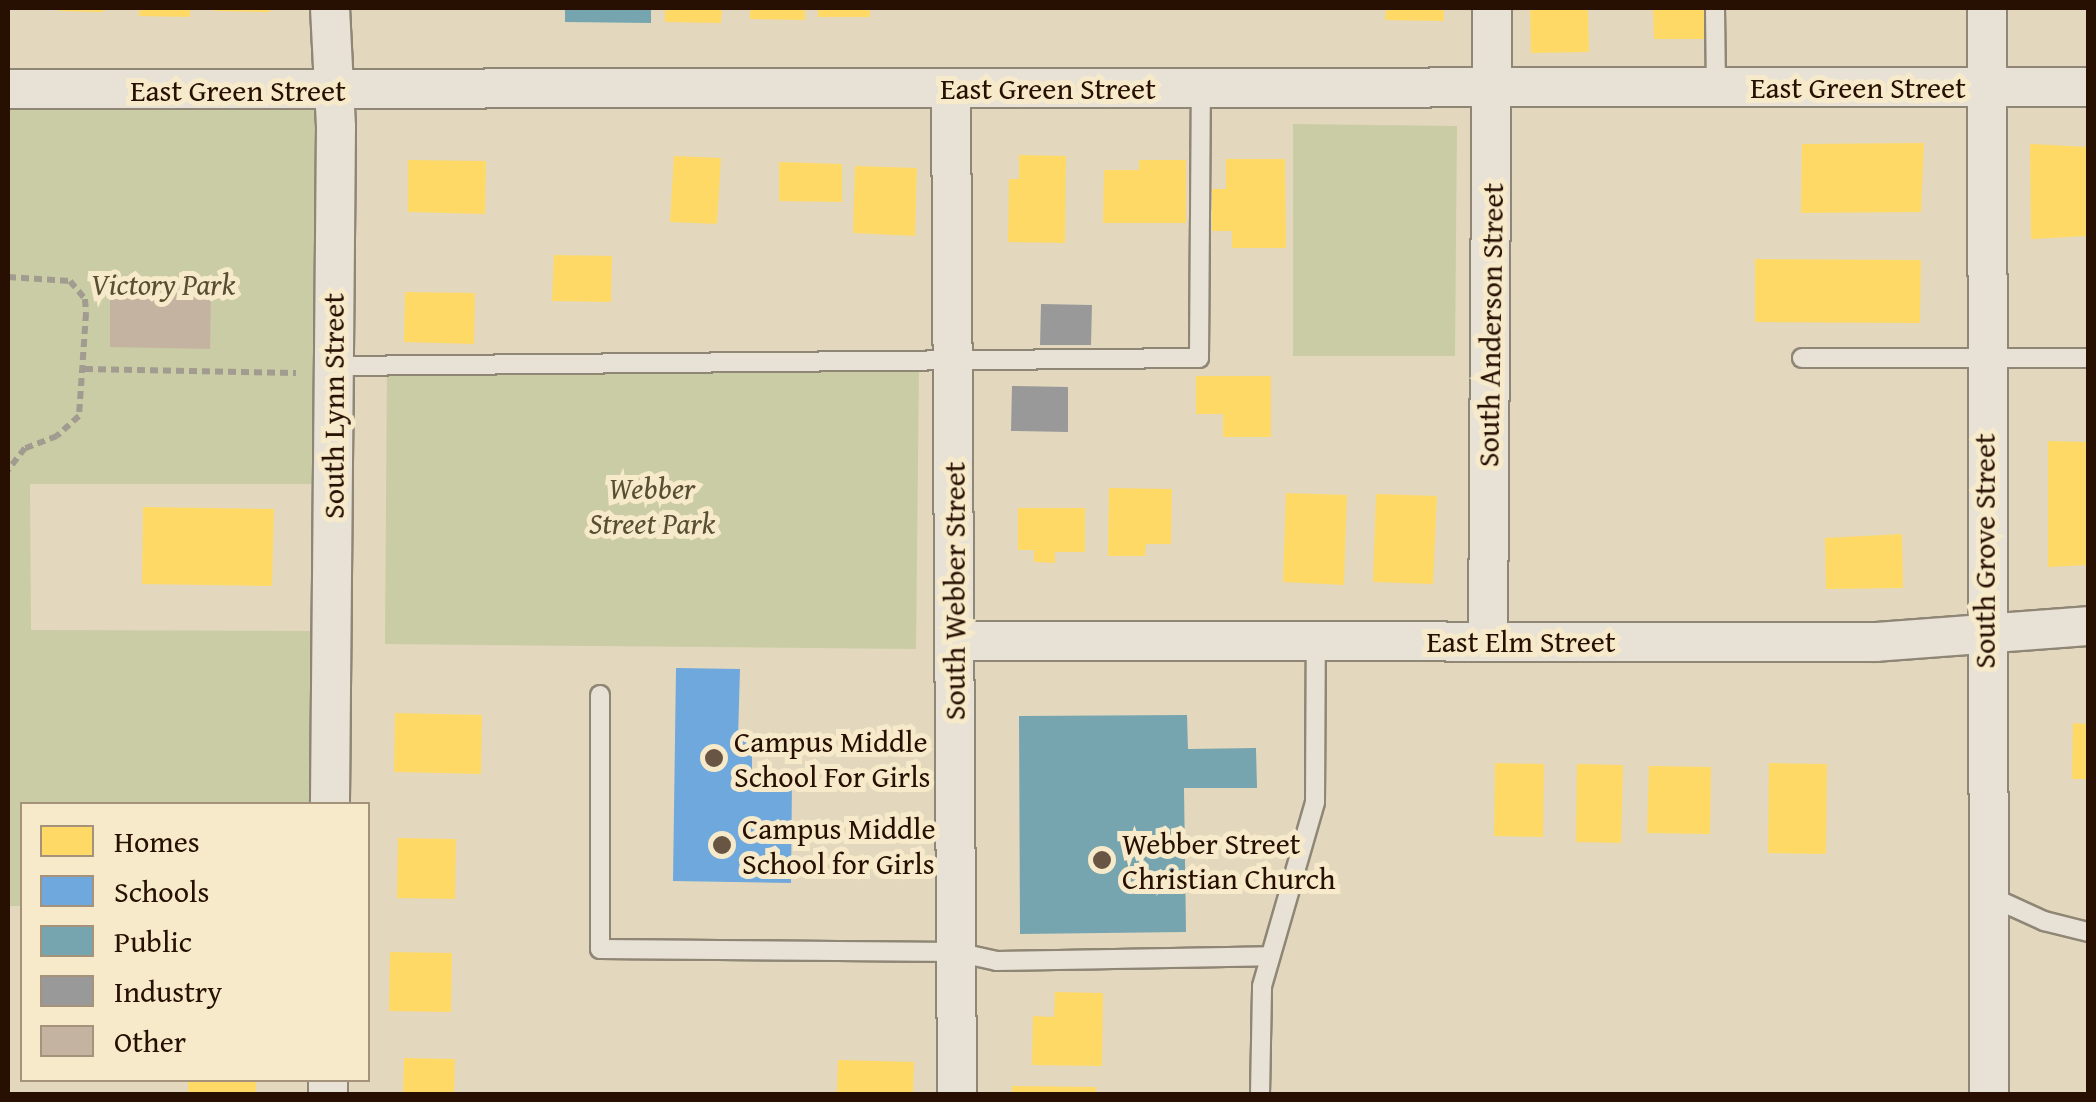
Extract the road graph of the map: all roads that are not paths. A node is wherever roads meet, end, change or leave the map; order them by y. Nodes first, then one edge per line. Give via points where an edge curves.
1 (330, 8) edge
2 (1492, 8) edge
3 (1715, 8) edge
4 (1987, 8) edge
5 (1492, 87) junction
6 (1716, 87) junction
7 (1988, 87) junction
8 (2088, 87) edge
9 (951, 88) junction
10 (1201, 88) junction
11 (8, 89) edge
12 (332, 90) junction
13 (953, 356) junction
14 (1802, 358) dead end
15 (1983, 358) junction
16 (2088, 358) edge
17 (334, 366) junction
18 (2088, 626) edge
19 (1984, 632) junction
20 (1316, 638) junction
21 (954, 642) junction
22 (1488, 642) junction
23 (600, 694) dead end
24 (330, 802) edge
25 (1986, 894) junction
26 (2088, 932) edge
27 (956, 952) junction
28 (1270, 956) junction
29 (957, 1094) edge
30 (1260, 1094) edge
31 (1989, 1094) edge

1 - 12 street, South Lynn Street
2 - 5 street, South Anderson Street
3 - 6 lane
4 - 7 street, South Grove Street
5 - 6 street, East Green Street
5 - 10 street, East Green Street
5 - 22 street, South Anderson Street
6 - 7 street, East Green Street
7 - 8 street, East Green Street
7 - 15 street, South Grove Street
9 - 10 street, East Green Street
9 - 12 street, East Green Street
9 - 13 street, South Webber Street
10 - 13 lane via 1199,358
11 - 12 street, East Green Street
12 - 17 street, South Lynn Street
13 - 17 lane
13 - 21 street, South Webber Street
14 - 15 lane
15 - 16 lane
15 - 19 street, South Grove Street
17 - 24 street, South Lynn Street
18 - 19 street, East Elm Street
19 - 22 street, East Elm Street via 1876,642
19 - 25 street, South Grove Street
20 - 21 street, East Elm Street
20 - 22 street, East Elm Street
20 - 28 lane via 1315,802
21 - 27 street, South Webber Street
23 - 27 lane via 600,949
25 - 26 lane via 2044,922
25 - 31 street, South Grove Street
27 - 28 lane via 997,961
27 - 29 street, South Webber Street
28 - 30 lane via 1262,986

